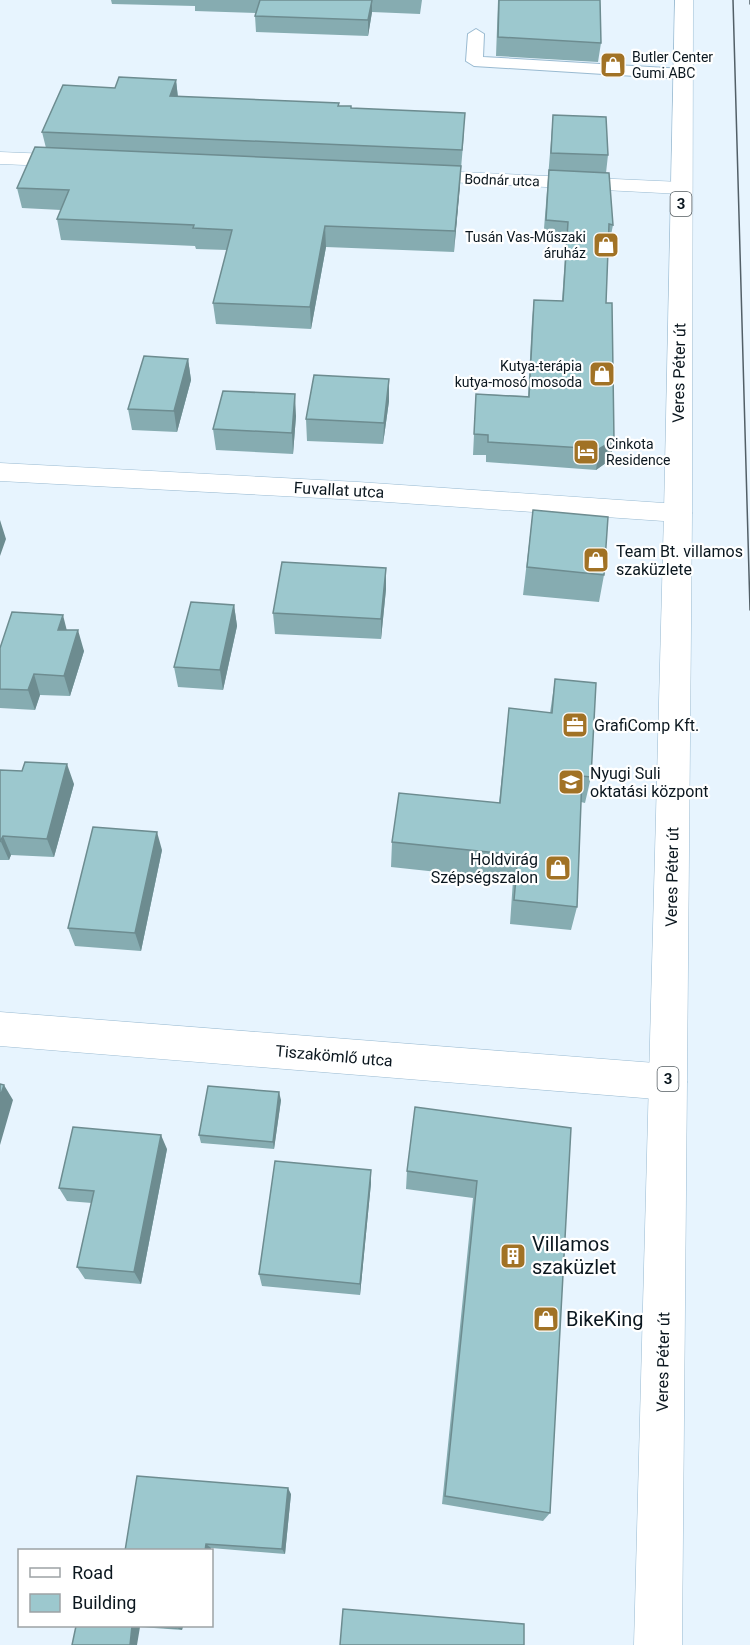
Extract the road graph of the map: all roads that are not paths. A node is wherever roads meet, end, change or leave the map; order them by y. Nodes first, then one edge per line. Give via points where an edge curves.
1 (684, 0) edge
2 (476, 34) dead end
3 (683, 74) junction
4 (0, 158) edge
5 (94, 162) edge
6 (400, 175) edge
7 (681, 188) junction
8 (0, 472) edge
9 (678, 513) junction
10 (0, 1029) edge
11 (668, 1082) junction
12 (658, 1645) edge

1 - 3 main road, Veres Péter út / 3
2 - 3 lane via 474,61
3 - 7 main road, Veres Péter út / 3
4 - 5 main road
6 - 7 main road, Bodnár utca
7 - 9 main road, Veres Péter út / 3
8 - 9 main road, Fuvallat utca
9 - 11 main road, Veres Péter út / 3
10 - 11 main road, Tiszakömlő utca
11 - 12 main road, Veres Péter út / 3

